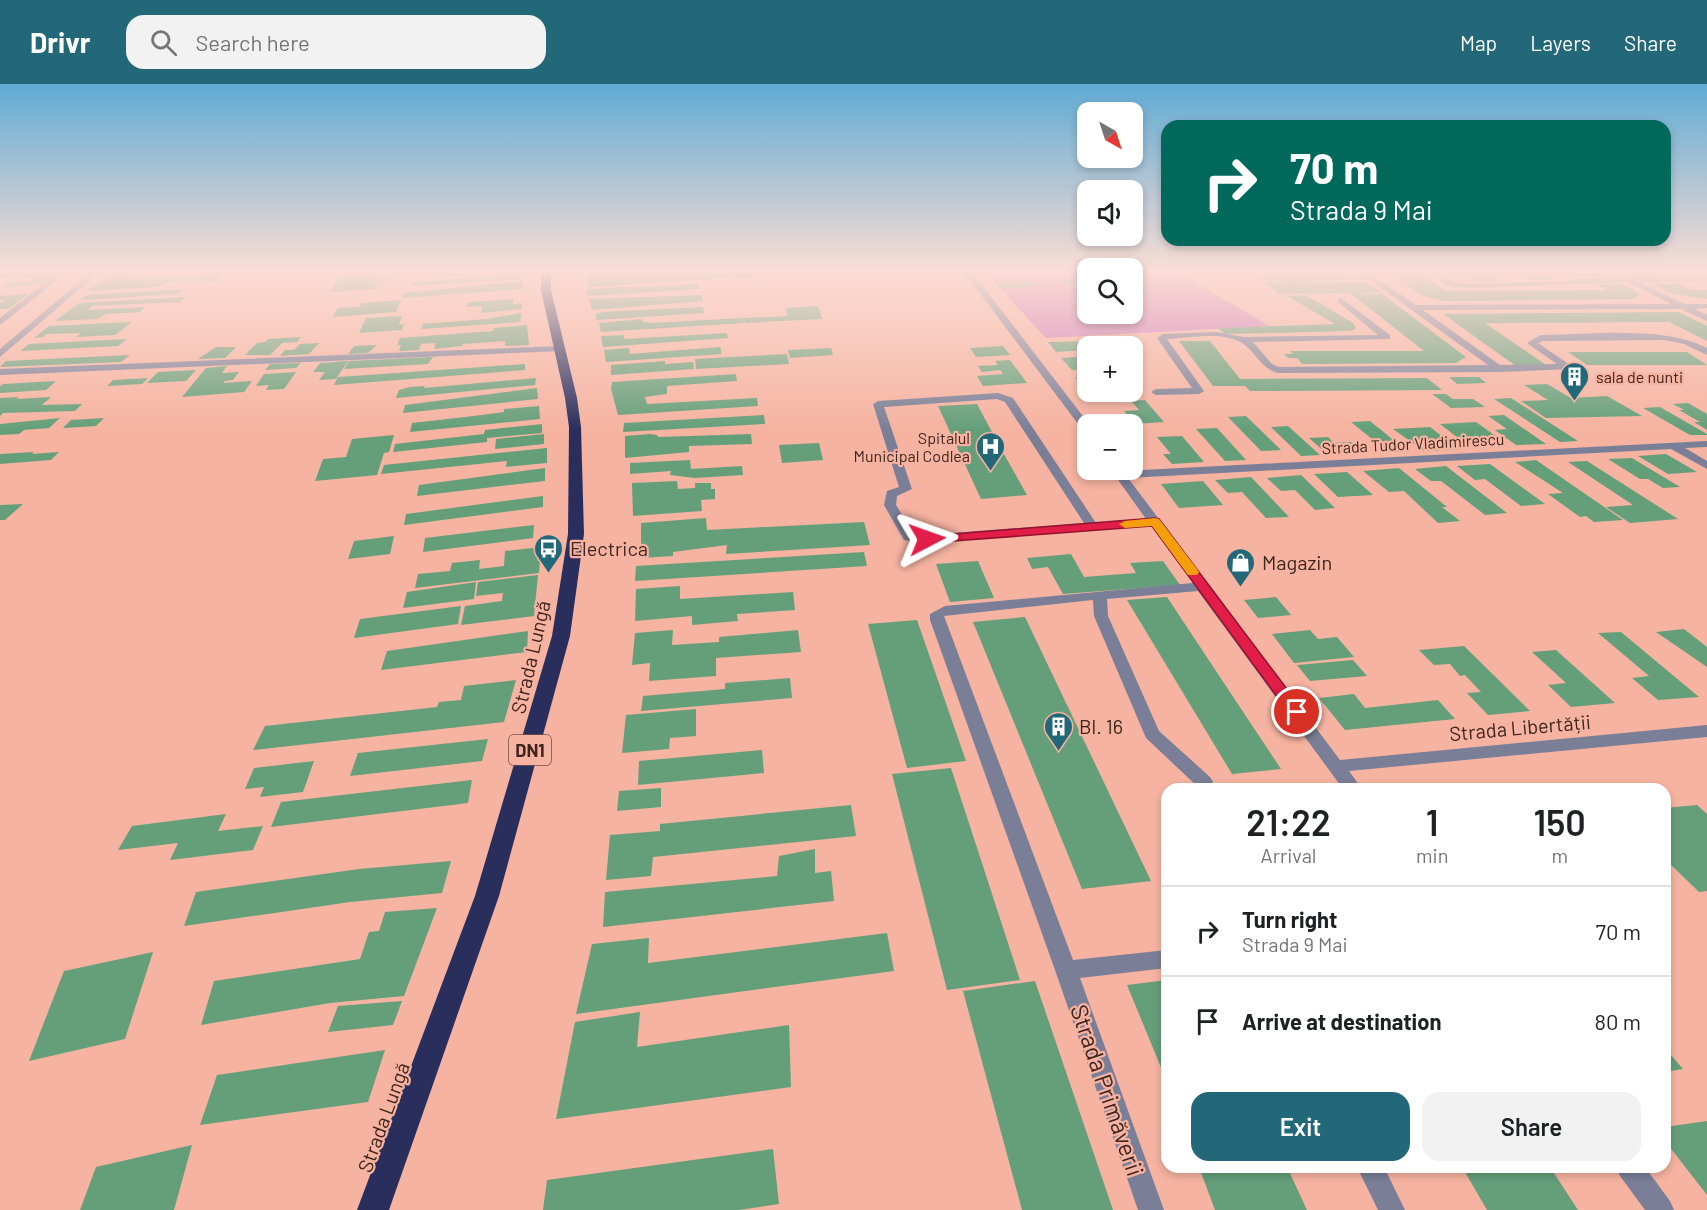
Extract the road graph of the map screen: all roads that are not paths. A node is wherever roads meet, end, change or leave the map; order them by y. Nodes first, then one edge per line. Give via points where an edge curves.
1 (34, 325) edge
2 (554, 325) edge
3 (1008, 325) edge
4 (1372, 325) edge
5 (1437, 325) edge
6 (1244, 340) junction
7 (559, 349) junction
8 (1707, 352) edge
9 (0, 354) edge
10 (1500, 369) junction
11 (0, 372) edge
12 (1156, 392) dead end
13 (1077, 416) edge
14 (1707, 444) edge
15 (1673, 446) junction
16 (1707, 466) edge
17 (1143, 471) edge
18 (1125, 480) edge
19 (1155, 522) junction
20 (1093, 527) junction
21 (1203, 586) junction
22 (1100, 594) junction
23 (1707, 731) edge
24 (1337, 766) junction
25 (1204, 782) dead end
26 (1349, 783) edge
27 (1161, 961) edge
28 (1066, 970) junction
29 (1373, 1173) edge
30 (1633, 1173) edge
31 (373, 1210) edge
32 (1151, 1210) edge
33 (1392, 1210) edge
34 (1661, 1210) edge

1 - 9 street
2 - 7 highway, Strada Lungă / DN1
3 - 13 street
4 - 6 street via 1387,337
5 - 10 street
6 - 10 street via 1269,368 1278,370
6 - 12 street via 1162,336 1199,391
7 - 11 street
7 - 31 highway, Strada Lungă / DN1 via 572,408 577,469 576,534 561,636 487,896
8 - 10 street via 1665,337 1541,338 1532,342 1567,367
14 - 15 street, Strada Tudor Vladimirescu
15 - 16 street
15 - 17 street, Strada Tudor Vladimirescu
18 - 19 street
19 - 20 street
19 - 21 street
20 - 20 street via 1009,400 998,396 879,404 906,489 891,494 890,504 909,537
21 - 22 street
21 - 24 street
22 - 25 street via 1101,616 1152,734
22 - 28 street, Strada Primăverii via 937,614
23 - 24 street, Strada Libertății
24 - 26 street
27 - 28 street
28 - 32 street, Strada Primăverii
29 - 33 street
30 - 34 street

